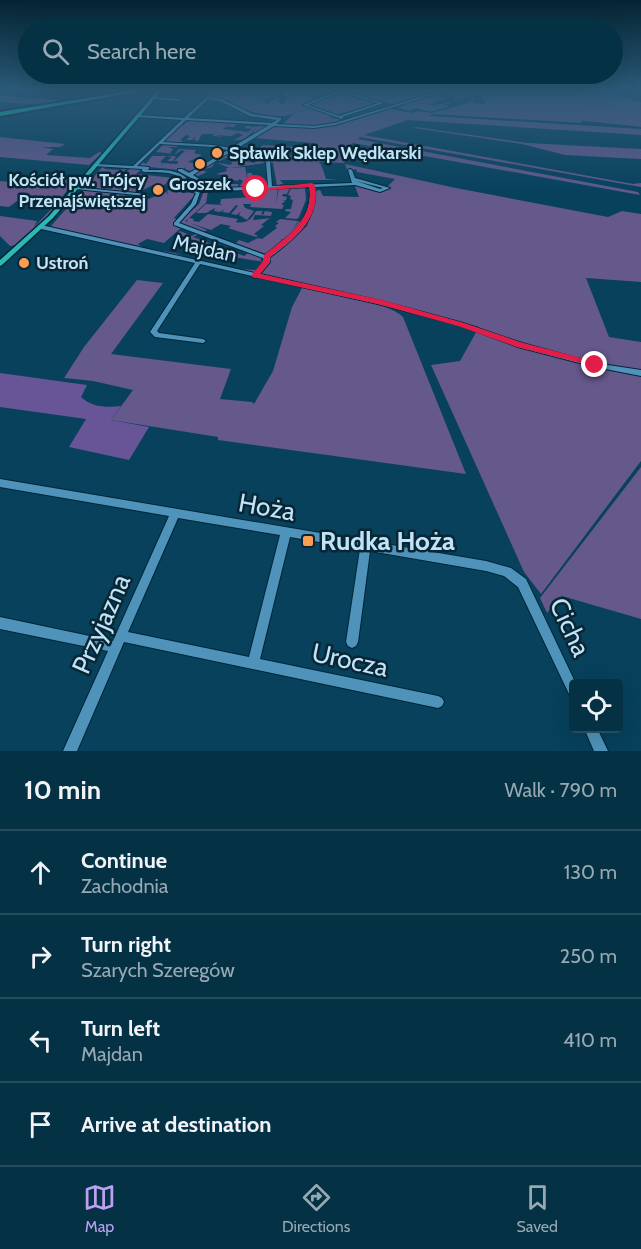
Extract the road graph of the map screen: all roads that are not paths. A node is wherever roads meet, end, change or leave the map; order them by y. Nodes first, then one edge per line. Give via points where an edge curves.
1 (131, 124) edge
2 (179, 124) edge
3 (247, 124) edge
4 (325, 124) edge
5 (272, 126) junction
6 (159, 143) junction
7 (231, 150) junction
8 (95, 165) junction
9 (134, 167) junction
10 (145, 168) junction
11 (350, 170) dead end
12 (191, 174) junction
13 (354, 181) junction
14 (314, 185) junction
15 (75, 188) junction
16 (270, 188) junction
17 (200, 191) junction
18 (147, 195) dead end
19 (41, 227) junction
20 (266, 257) junction
21 (198, 263) junction
22 (0, 264) edge
23 (255, 276) junction
24 (203, 341) dead end
25 (641, 373) edge
26 (0, 483) edge
27 (174, 514) junction
28 (286, 533) junction
29 (365, 547) junction
30 (522, 583) joint
31 (0, 624) edge
32 (118, 642) junction
33 (352, 642) dead end
34 (253, 663) junction
35 (569, 683) edge
36 (438, 702) dead end
37 (592, 733) edge
38 (70, 751) edge
39 (600, 751) edge

1 - 8 main road
2 - 6 street
3 - 5 street
4 - 5 street
5 - 7 street
6 - 7 street
6 - 9 street
7 - 12 street
7 - 16 street via 262,156 268,165
8 - 9 street
8 - 15 main road
9 - 10 street
10 - 12 street
10 - 17 street via 144,171 181,175 192,190
11 - 13 street
12 - 17 street
13 - 13 street via 388,188 380,191
13 - 14 street
14 - 16 street
14 - 20 street via 313,201 303,227
15 - 18 street
15 - 19 main road
16 - 17 street
17 - 20 street via 197,201 176,224
19 - 21 street, Majdan
19 - 22 main road
20 - 23 street via 267,262
21 - 23 street, Majdan
21 - 24 street via 153,332
23 - 25 street, Majdan via 379,302 520,345
26 - 27 street, Hoża
27 - 28 street, Hoża
27 - 32 street, Przyjazna
28 - 29 street, Hoża
28 - 34 street
29 - 30 street, Hoża via 486,566 507,572
29 - 33 street
30 - 35 street, Cicha
31 - 32 street, Urocza
32 - 34 street, Urocza
32 - 38 street, Przyjazna
34 - 36 street, Urocza
37 - 39 street

